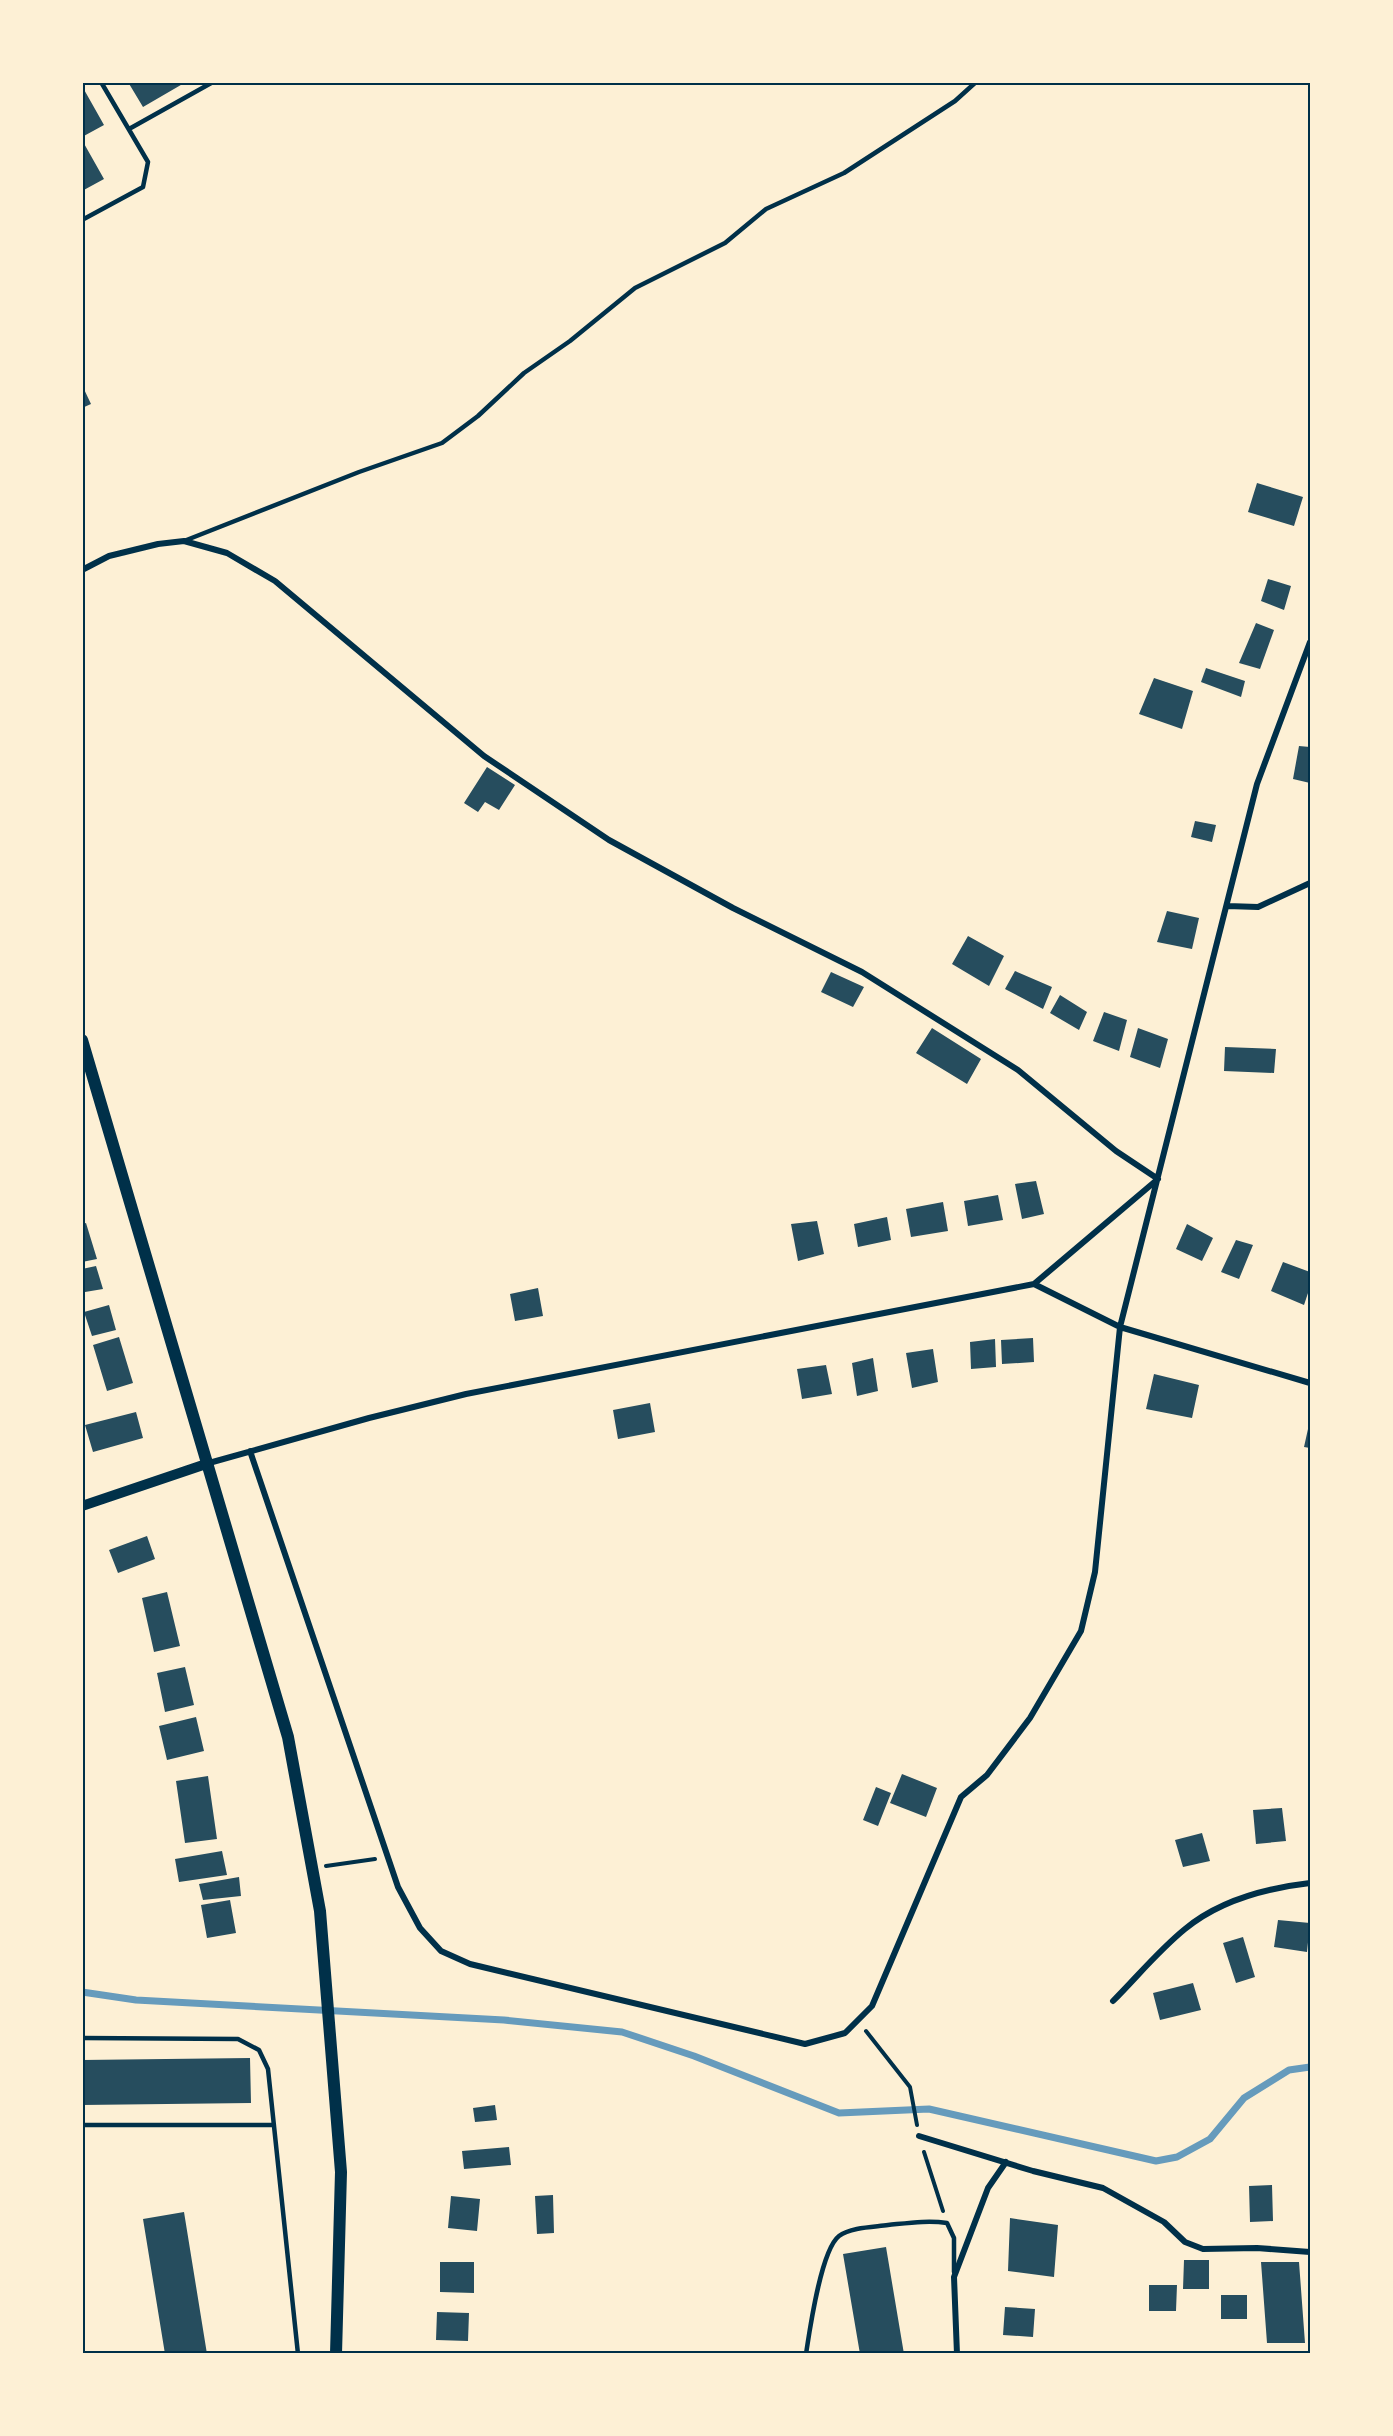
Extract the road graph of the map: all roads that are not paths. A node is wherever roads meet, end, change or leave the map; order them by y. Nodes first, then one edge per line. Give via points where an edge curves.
1 (101, 82) edge
2 (213, 82) edge
3 (976, 82) edge
4 (129, 129) junction
5 (82, 220) edge
6 (184, 541) junction
7 (82, 570) edge
8 (1311, 642) edge
9 (1311, 883) edge
10 (1227, 906) junction
11 (82, 1040) edge
12 (1158, 1179) junction
13 (1034, 1284) junction
14 (1120, 1327) junction
15 (1311, 1383) edge
16 (250, 1451) junction
17 (209, 1463) junction
18 (82, 1506) edge
19 (1311, 1883) edge
20 (1113, 2001) dead end
21 (82, 2038) edge
22 (82, 2125) edge
23 (274, 2125) junction
24 (919, 2136) road end
25 (1006, 2162) junction
26 (1311, 2252) edge
27 (954, 2277) junction
28 (298, 2354) edge
29 (336, 2354) edge
30 (806, 2354) edge
31 (957, 2354) edge

1 - 4 lane
2 - 4 lane
3 - 6 lane via 955,101 844,173 766,209 725,243 635,288 442,443
4 - 5 lane via 148,162 143,187
6 - 7 street via 109,556
6 - 12 street via 227,553 275,582 484,756 609,840 872,978 1018,1070 1116,1151
8 - 10 street via 1257,784
9 - 10 street via 1258,907
10 - 12 street
11 - 17 main road
12 - 13 street
12 - 14 street
13 - 14 street
13 - 16 street via 466,1394
14 - 15 street
14 - 16 street via 1096,1561 1081,1631 1030,1718 987,1775 961,1797 872,2006 845,2033 805,2044 470,1964 441,1951 420,1928 398,1887
16 - 17 street
17 - 18 street
17 - 29 main road via 288,1737 314,1868 341,2172
19 - 20 street via 1279,1887 1222,1905 1186,1928
21 - 23 lane via 238,2039 259,2050 268,2069
22 - 23 lane
23 - 28 lane
24 - 25 street
25 - 26 street via 1103,2188 1164,2222 1185,2242 1203,2249
25 - 27 street via 988,2188
27 - 30 lane via 954,2238 947,2223 863,2228 840,2235 828,2248
27 - 31 street

